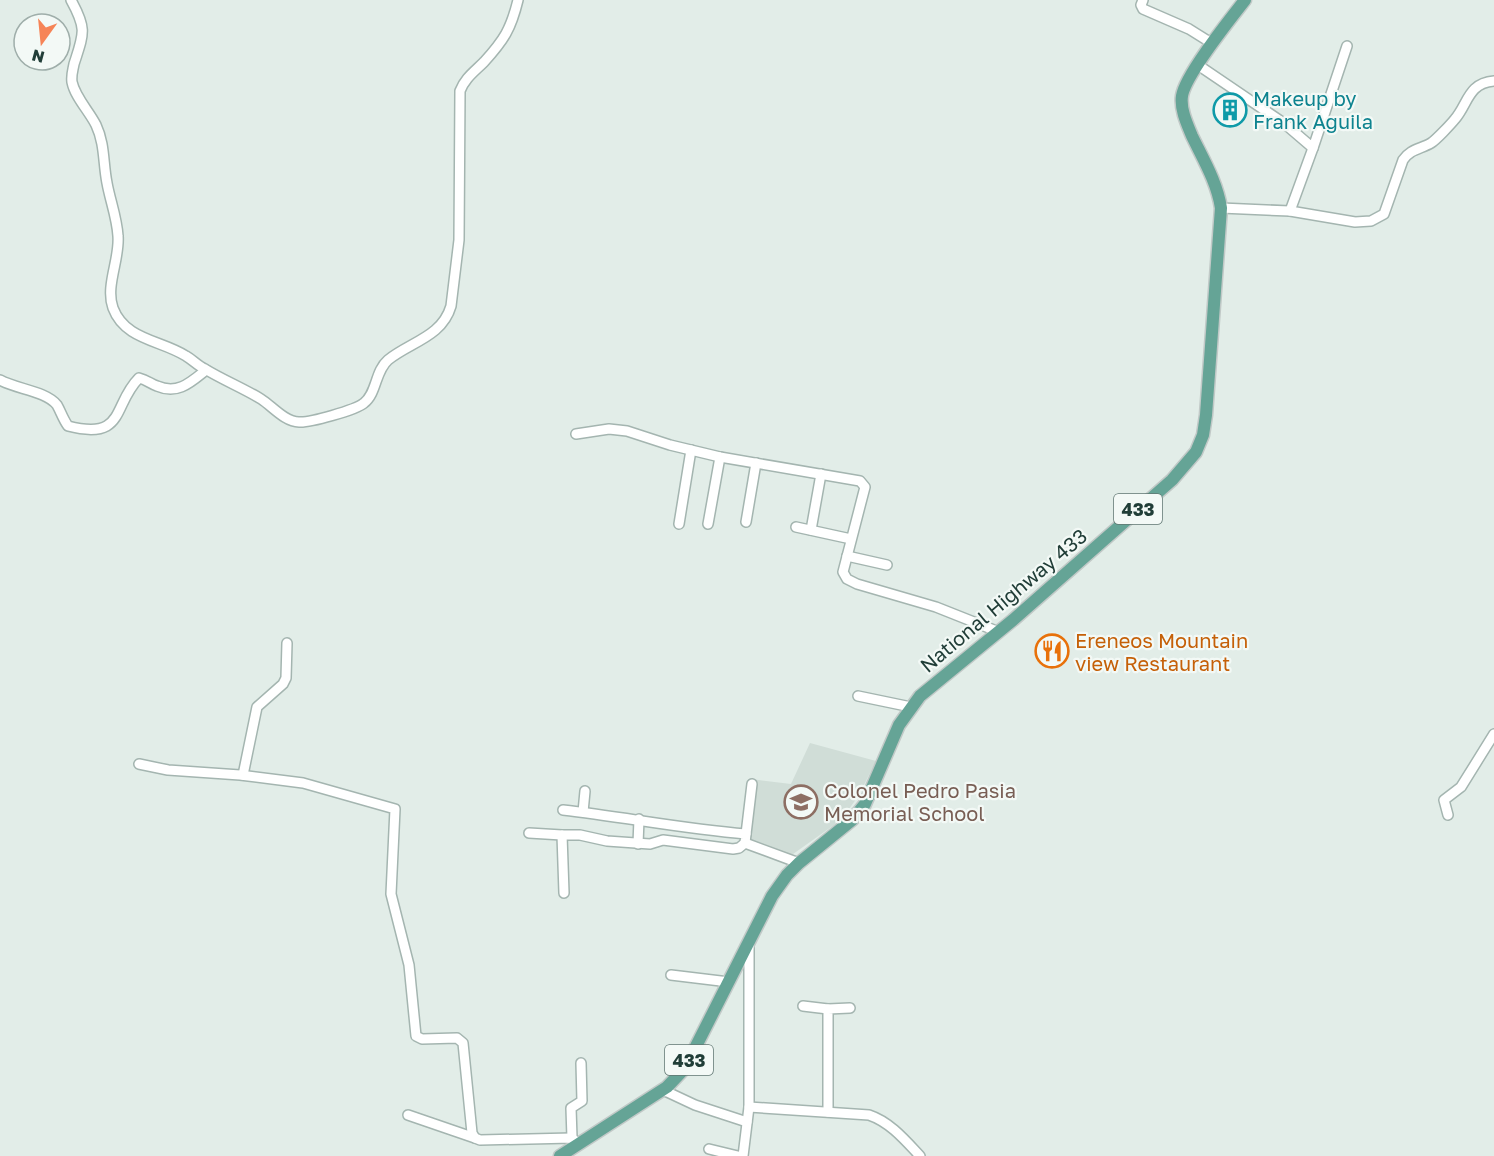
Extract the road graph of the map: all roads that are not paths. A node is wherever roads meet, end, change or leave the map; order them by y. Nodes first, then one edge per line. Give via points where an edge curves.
1 (71, 0) edge
2 (518, 0) edge
3 (1143, 0) edge
4 (1245, 0) edge
5 (1213, 44) junction
6 (1347, 46) dead end
7 (1198, 64) junction
8 (1494, 81) edge
9 (1313, 148) junction
10 (1221, 208) junction
11 (1290, 211) junction
12 (206, 370) junction
13 (0, 380) edge
14 (576, 434) dead end
15 (692, 450) junction
16 (720, 457) junction
17 (756, 463) junction
18 (821, 474) junction
19 (746, 522) dead end
20 (679, 524) dead end
21 (708, 524) dead end
22 (796, 527) dead end
23 (811, 530) junction
24 (851, 539) junction
25 (847, 555) junction
26 (887, 565) dead end
27 (999, 632) junction
28 (287, 643) dead end
29 (858, 696) dead end
30 (911, 707) junction
31 (1494, 734) edge
32 (139, 764) dead end
33 (243, 775) junction
34 (752, 784) dead end
35 (585, 791) dead end
36 (562, 810) dead end
37 (584, 812) junction
38 (1448, 815) dead end
39 (639, 819) junction
40 (529, 832) dead end
41 (562, 835) junction
42 (745, 838) junction
43 (638, 844) junction
44 (799, 863) junction
45 (564, 893) dead end
46 (749, 941) junction
47 (671, 975) dead end
48 (729, 982) junction
49 (803, 1006) dead end
50 (850, 1008) dead end
51 (828, 1009) junction
52 (581, 1063) dead end
53 (663, 1090) junction
54 (749, 1107) junction
55 (828, 1112) junction
56 (408, 1115) dead end
57 (747, 1122) junction
58 (475, 1138) junction
59 (575, 1141) junction
60 (709, 1149) dead end
61 (560, 1156) edge
62 (738, 1156) edge
63 (743, 1156) edge
64 (920, 1156) edge

1 - 12 street via 83,27 72,83 101,138 106,181 117,223 113,308 137,335 170,348
2 - 12 street via 507,34 465,80 460,91 459,240 451,306 442,324 385,362 364,403 301,423 293,422
3 - 5 street via 1143,9
4 - 5 main road, National Highway 433 / 433
5 - 7 main road, National Highway 433 / 433
6 - 9 street
7 - 9 street
7 - 10 main road, National Highway 433 / 433 via 1182,96 1183,111 1218,192
8 - 11 street via 1487,81 1468,95 1456,119 1436,140 1407,153 1384,214 1371,221 1354,222
9 - 11 street
10 - 11 street
10 - 27 main road, National Highway 433 / 433 via 1206,415 1196,452 1172,480
12 - 13 street via 178,389 139,378 114,421 94,429 68,426 52,400
14 - 15 street via 609,429 627,431
15 - 16 street
15 - 20 street
16 - 17 street
16 - 21 street
17 - 18 street
17 - 19 street
18 - 23 street
18 - 24 street via 864,484
22 - 23 street
23 - 24 street
24 - 25 street
25 - 26 street
25 - 27 street via 843,572 847,579
27 - 30 main road, National Highway 433 / 433 via 928,688
28 - 33 street via 286,678 257,706
29 - 30 street
30 - 44 main road, National Highway 433 / 433 via 865,804 852,820
31 - 38 street via 1461,787 1444,800
32 - 33 street
33 - 58 street via 303,783 395,809 391,894 409,965 416,1036 457,1038 463,1043
34 - 42 street
35 - 37 street
36 - 37 street
37 - 39 street
39 - 42 street
39 - 43 street
40 - 41 street
41 - 43 street
41 - 45 street
42 - 43 street via 739,848 733,849 663,840
42 - 44 street
44 - 46 main road, National Highway 433 / 433 via 772,896
46 - 48 main road, National Highway 433 / 433
46 - 54 street
47 - 48 street
48 - 53 main road, National Highway 433 / 433 via 685,1068
49 - 51 street
50 - 51 street
51 - 55 street
52 - 59 street via 582,1101 572,1108
53 - 57 street
53 - 59 main road, National Highway 433 / 433
54 - 55 street
54 - 57 street
55 - 64 street via 882,1120
56 - 58 street
57 - 63 street
58 - 59 street
59 - 61 main road, National Highway 433 / 433
60 - 62 street

